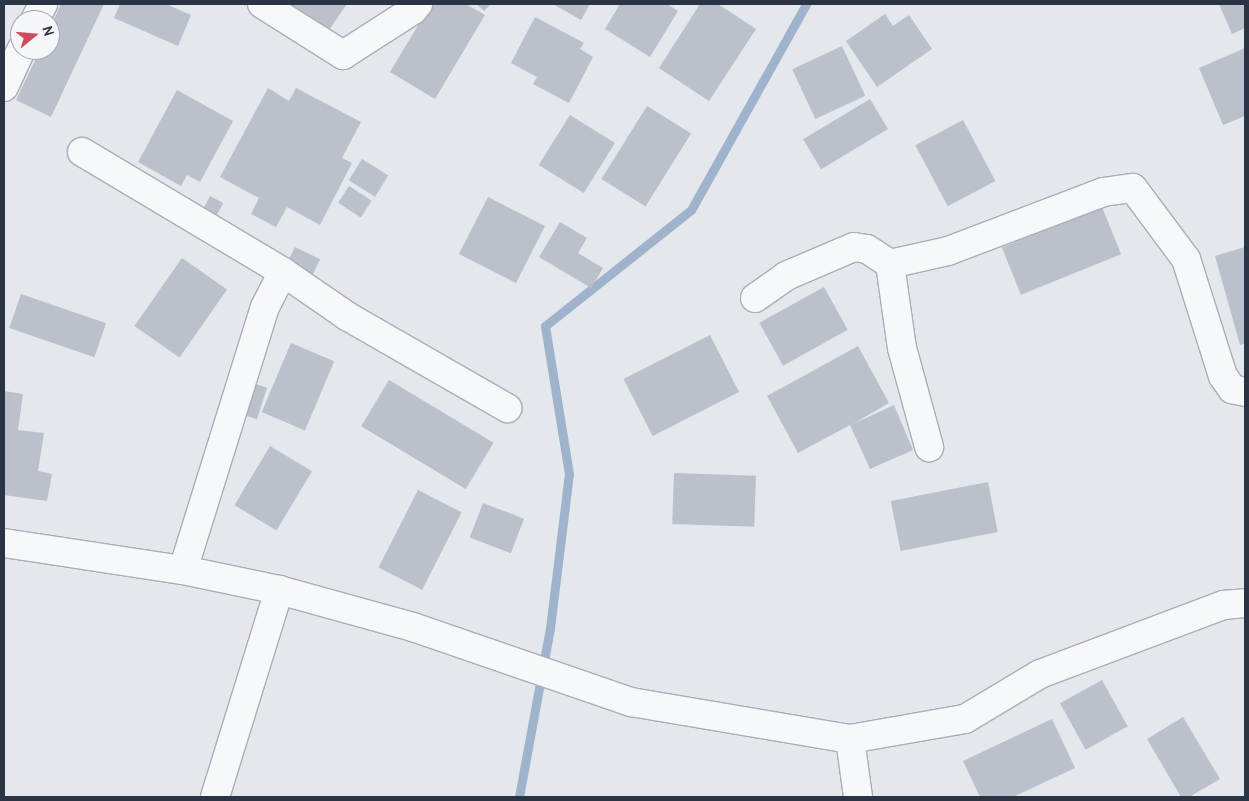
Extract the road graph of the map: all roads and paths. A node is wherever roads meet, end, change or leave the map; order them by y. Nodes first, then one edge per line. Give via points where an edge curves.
1 (262, 4) edge
2 (418, 4) edge
3 (82, 152) dead end
4 (890, 264) junction
5 (283, 272) junction
6 (755, 298) dead end
7 (1245, 392) edge
8 (507, 408) dead end
9 (929, 446) dead end
10 (4, 543) edge
11 (183, 570) junction
12 (279, 590) junction
13 (1245, 603) edge
14 (850, 739) junction
15 (215, 797) edge
16 (858, 797) edge

1 - 2 street via 343,55
3 - 5 street
4 - 6 street via 867,249 854,247 786,276
4 - 7 street via 948,251 1103,192 1133,188 1186,259 1223,376 1232,389
4 - 9 street via 902,348
5 - 8 street via 347,316
5 - 11 street via 265,307
10 - 11 street
11 - 12 street
12 - 14 street via 413,627 631,702
12 - 15 street
13 - 14 street via 1224,605 1040,674 965,719
14 - 16 street

